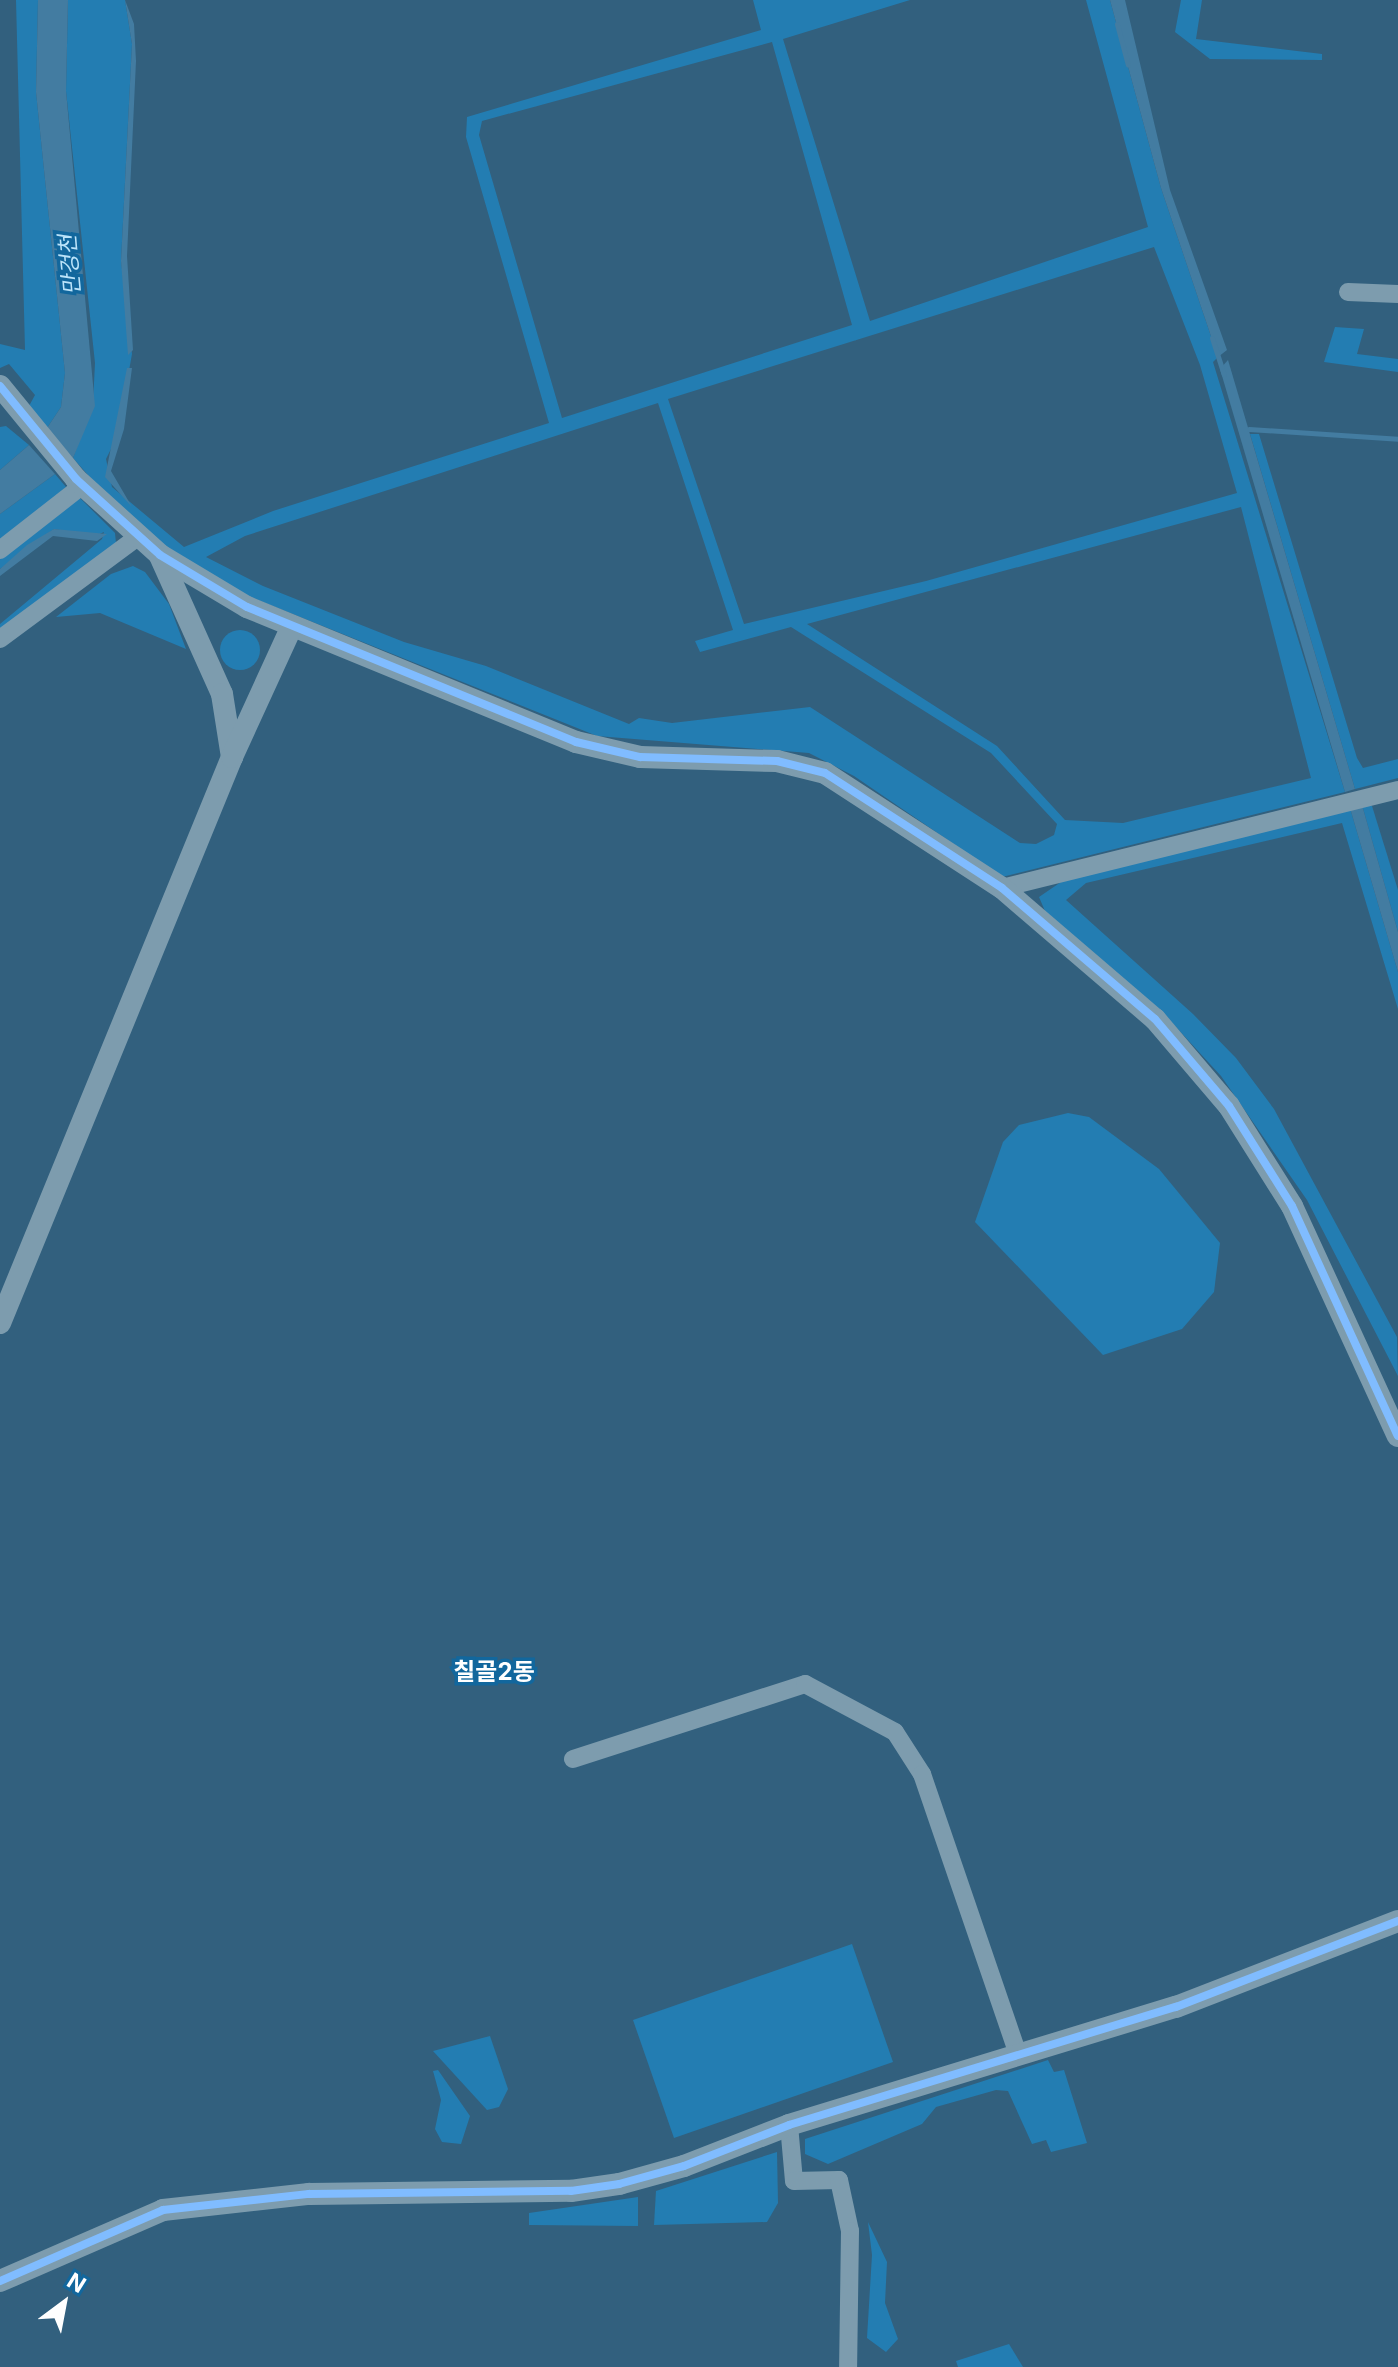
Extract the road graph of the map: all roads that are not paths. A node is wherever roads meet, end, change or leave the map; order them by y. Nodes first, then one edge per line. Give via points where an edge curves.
1 (1348, 292) dead end
2 (1398, 294) edge
3 (9, 402) edge
4 (80, 482) junction
5 (139, 536) junction
6 (0, 550) edge
7 (160, 555) junction
8 (292, 626) junction
9 (0, 639) edge
10 (232, 757) junction
11 (1398, 790) edge
12 (1002, 888) junction
13 (0, 1323) edge
14 (1398, 1436) edge
15 (573, 1759) dead end
16 (1398, 1921) edge
17 (1018, 2055) junction
18 (789, 2125) junction
19 (0, 2281) edge
20 (848, 2367) edge

1 - 2 street
3 - 4 street
4 - 5 street
4 - 6 street
5 - 7 street
5 - 9 street
7 - 8 street via 200,583
7 - 10 street via 222,694
8 - 10 street
8 - 12 street via 576,742 640,757 777,761 825,773
10 - 13 street
11 - 12 street
12 - 14 street via 1155,1019 1229,1106 1292,1206
15 - 17 street via 805,1684 886,1726 922,1774
16 - 17 street via 1176,2007
17 - 18 street
18 - 19 street via 684,2166 597,2187 309,2194 163,2210
18 - 20 street via 794,2181 839,2180 850,2231

